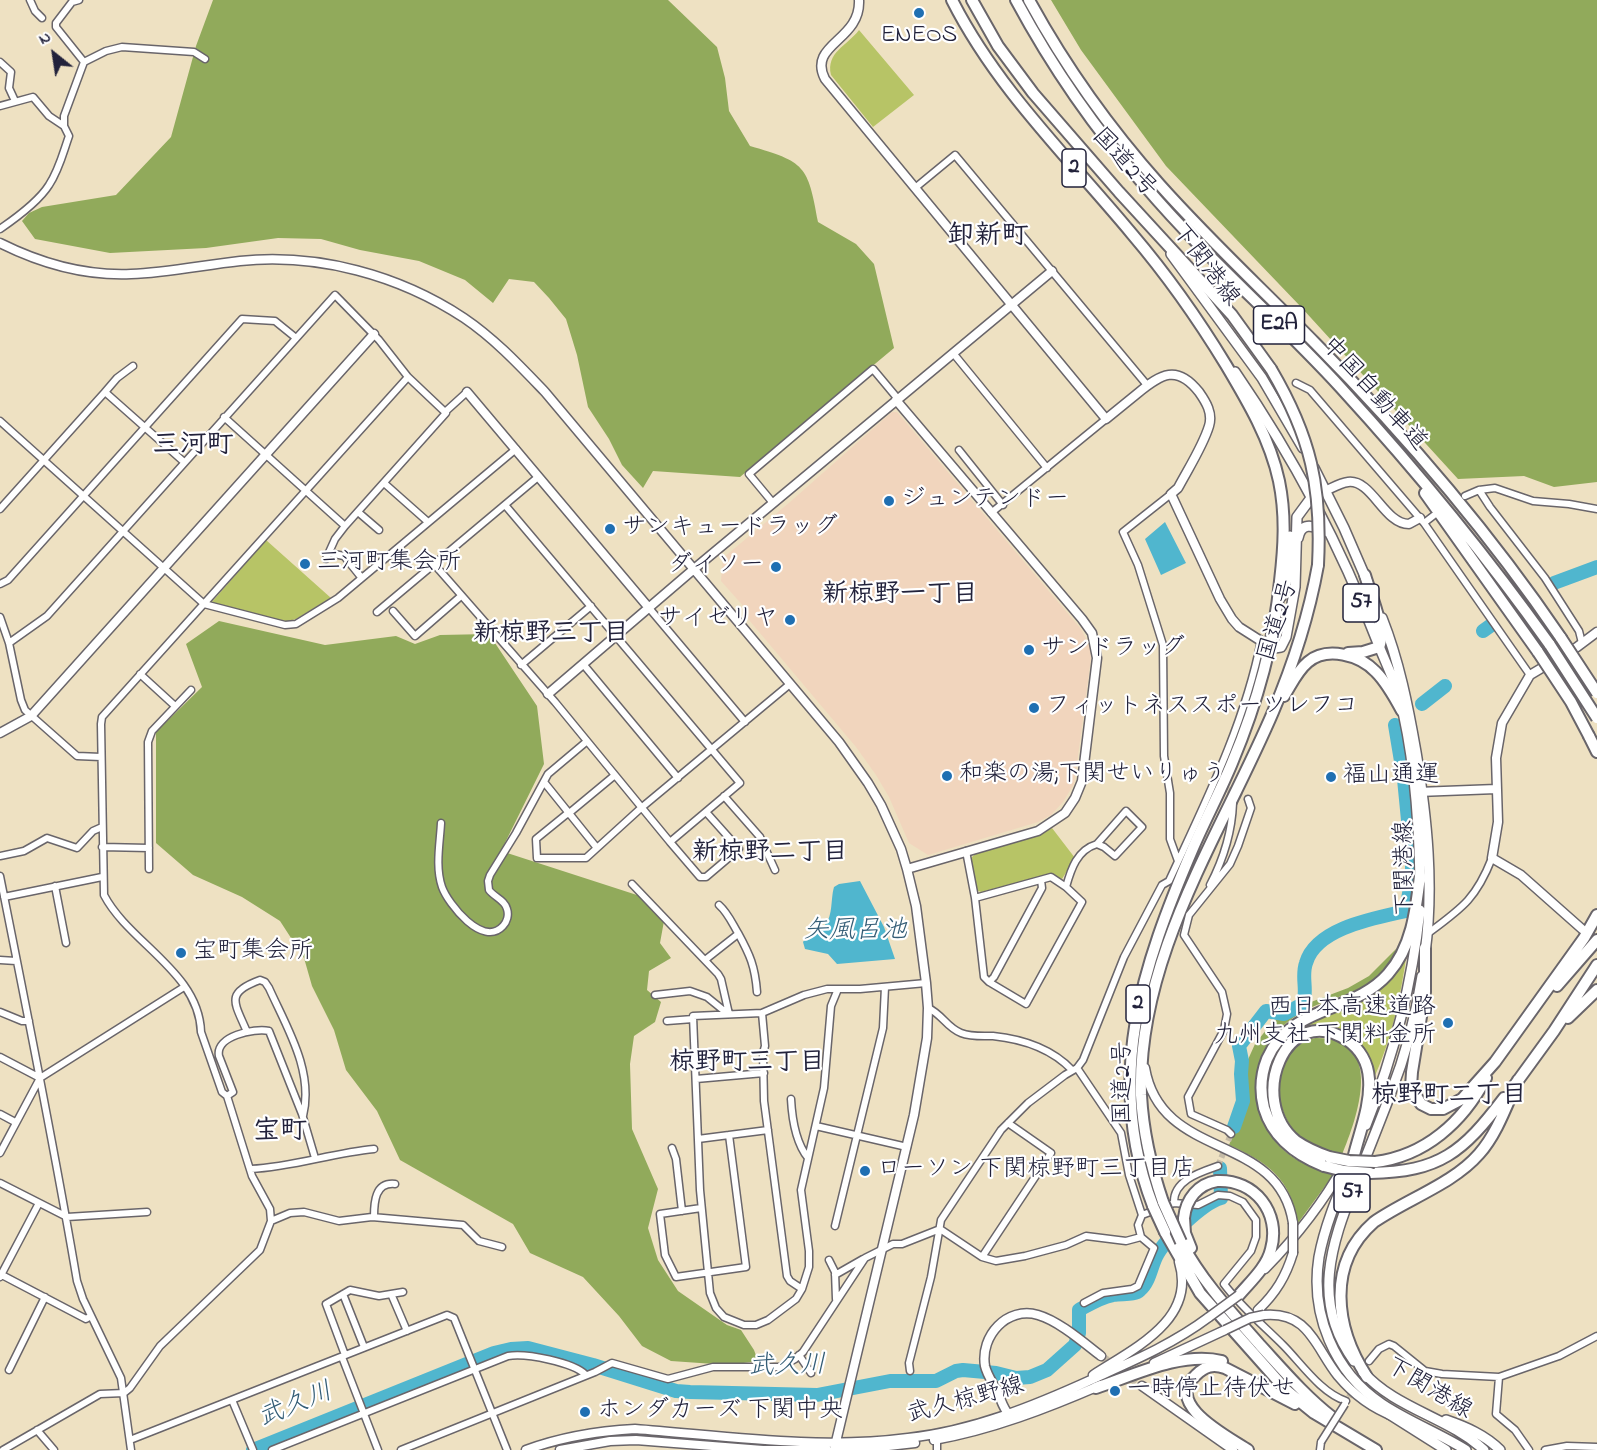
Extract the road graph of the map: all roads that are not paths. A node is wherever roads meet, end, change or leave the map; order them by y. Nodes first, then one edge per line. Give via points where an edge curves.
1 (30, 0) edge
2 (79, 0) edge
3 (859, 0) edge
4 (952, 0) edge
5 (972, 0) edge
6 (1016, 0) edge
7 (1029, 0) edge
8 (42, 18) dead end
9 (205, 59) dead end
10 (0, 62) edge
11 (84, 62) junction
12 (15, 101) junction
13 (0, 106) edge
14 (64, 126) junction
15 (915, 188) junction
16 (1152, 228) junction
17 (0, 229) edge
18 (0, 243) edge
19 (1052, 271) junction
20 (1012, 305) junction
21 (1204, 329) junction
22 (374, 334) junction
23 (296, 338) junction
24 (953, 353) junction
25 (134, 366) dead end
26 (408, 377) junction
27 (1296, 383) dead end
28 (1147, 385) junction
29 (105, 392) junction
30 (467, 392) joint
31 (897, 399) junction
32 (445, 412) junction
33 (224, 417) junction
34 (1106, 419) junction
35 (0, 421) edge
36 (144, 428) junction
37 (1394, 448) junction
38 (516, 449) junction
39 (959, 450) dead end
40 (265, 455) junction
41 (44, 460) junction
42 (184, 462) junction
43 (1047, 468) junction
44 (538, 477) junction
45 (384, 483) junction
46 (1479, 490) junction
47 (306, 491) junction
48 (1325, 491) junction
49 (1171, 494) junction
50 (83, 496) junction
51 (1465, 496) dead end
52 (1311, 498) junction
53 (773, 503) junction
54 (505, 505) junction
55 (1003, 505) junction
56 (0, 509) edge
57 (1597, 509) edge
58 (358, 512) junction
59 (991, 513) junction
60 (1433, 516) dead end
61 (1422, 520) junction
62 (428, 522) junction
63 (345, 526) junction
64 (379, 530) dead end
65 (123, 531) junction
66 (1330, 537) junction
67 (1296, 546) junction
68 (434, 564) junction
69 (163, 568) junction
70 (694, 570) junction
71 (1365, 575) junction
72 (361, 577) junction
73 (0, 584) edge
74 (461, 596) junction
75 (204, 604) junction
76 (591, 606) junction
77 (649, 608) junction
78 (393, 611) dead end
79 (377, 612) dead end
80 (1277, 612) junction
81 (0, 617) edge
82 (1597, 632) edge
83 (616, 636) junction
84 (9, 643) junction
85 (1582, 643) junction
86 (1264, 645) junction
87 (1379, 647) junction
88 (1337, 653) junction
89 (1572, 653) junction
90 (583, 664) junction
91 (521, 665) junction
92 (140, 675) junction
93 (1530, 675) junction
94 (790, 684) junction
95 (1597, 688) edge
96 (191, 690) dead end
97 (1597, 693) edge
98 (548, 694) junction
99 (175, 706) junction
100 (1273, 711) junction
101 (1402, 711) junction
102 (31, 716) junction
103 (1597, 718) edge
104 (745, 722) junction
105 (0, 733) edge
106 (586, 742) junction
107 (712, 750) junction
108 (1597, 752) edge
109 (101, 758) junction
110 (615, 775) junction
111 (678, 778) junction
112 (543, 782) junction
113 (1496, 789) junction
114 (1419, 792) junction
115 (724, 796) junction
116 (1233, 797) junction
117 (1248, 799) dead end
118 (641, 808) junction
119 (706, 812) junction
120 (568, 814) junction
121 (441, 823) dead end
122 (102, 827) junction
123 (670, 842) junction
124 (1097, 844) junction
125 (102, 847) junction
126 (149, 848) junction
127 (597, 848) junction
128 (966, 851) junction
129 (0, 856) edge
130 (1492, 858) junction
131 (1178, 861) junction
132 (149, 868) dead end
133 (907, 869) junction
134 (775, 870) dead end
135 (0, 876) edge
136 (1420, 876) junction
137 (102, 877) junction
138 (1041, 880) junction
139 (632, 884) dead end
140 (55, 886) junction
141 (1066, 887) junction
142 (1205, 893) junction
143 (4, 897) junction
144 (975, 898) junction
145 (719, 905) dead end
146 (1597, 915) edge
147 (1582, 928) dead end
148 (738, 934) junction
149 (1427, 934) junction
150 (1597, 940) edge
151 (66, 943) dead end
152 (1425, 948) junction
153 (0, 960) edge
154 (705, 960) junction
155 (15, 961) junction
156 (1597, 965) edge
157 (989, 982) junction
158 (926, 983) junction
159 (184, 987) junction
160 (885, 987) junction
161 (838, 989) junction
162 (1597, 990) edge
163 (757, 992) dead end
164 (655, 995) dead end
165 (928, 1008) junction
166 (0, 1012) edge
167 (762, 1013) junction
168 (729, 1014) junction
169 (1528, 1017) junction
170 (693, 1019) junction
171 (29, 1020) junction
172 (667, 1020) dead end
173 (1554, 1031) junction
174 (247, 1032) junction
175 (1144, 1043) junction
176 (0, 1057) edge
177 (1495, 1062) junction
178 (1075, 1069) junction
179 (764, 1073) junction
180 (40, 1078) junction
181 (696, 1079) junction
182 (1518, 1080) junction
183 (1381, 1087) junction
184 (227, 1096) junction
185 (791, 1099) dead end
186 (0, 1114) edge
187 (303, 1116) junction
188 (15, 1122) junction
189 (1008, 1123) junction
190 (1362, 1123) junction
191 (816, 1126) junction
192 (768, 1130) junction
193 (1231, 1134) dead end
194 (729, 1135) junction
195 (858, 1135) junction
196 (698, 1139) junction
197 (906, 1147) junction
198 (672, 1148) dead end
199 (374, 1149) dead end
200 (0, 1153) edge
201 (1354, 1155) junction
202 (315, 1158) junction
203 (808, 1158) junction
204 (1327, 1162) junction
205 (1218, 1166) dead end
206 (251, 1170) junction
207 (0, 1183) edge
208 (395, 1185) dead end
209 (39, 1203) junction
210 (1164, 1203) junction
211 (701, 1208) junction
212 (682, 1211) junction
213 (147, 1212) dead end
214 (1142, 1215) junction
215 (67, 1217) junction
216 (374, 1217) junction
217 (271, 1221) junction
218 (836, 1226) dead end
219 (940, 1229) junction
220 (1141, 1237) junction
221 (1179, 1244) junction
222 (502, 1247) dead end
223 (881, 1250) junction
224 (982, 1257) junction
225 (865, 1258) junction
226 (829, 1260) dead end
227 (708, 1273) junction
228 (0, 1275) edge
229 (835, 1275) junction
230 (802, 1289) junction
231 (403, 1292) dead end
232 (343, 1294) junction
233 (1239, 1295) junction
234 (392, 1296) junction
235 (45, 1297) junction
236 (836, 1300) junction
237 (1084, 1303) dead end
238 (1261, 1312) junction
239 (91, 1316) junction
240 (407, 1331) junction
241 (1597, 1336) edge
242 (364, 1347) junction
243 (800, 1355) junction
244 (343, 1356) junction
245 (1101, 1356) tunnel mouth
246 (1369, 1361) tunnel mouth
247 (474, 1368) junction
248 (9, 1370) dead end
249 (910, 1371) dead end
250 (811, 1373) dead end
251 (586, 1375) junction
252 (1367, 1377) junction
253 (1499, 1377) junction
254 (1142, 1386) tunnel mouth
255 (1096, 1388) junction
256 (1362, 1388) junction
257 (996, 1389) junction
258 (1070, 1389) junction
259 (124, 1393) junction
260 (1275, 1394) junction
261 (232, 1400) junction
262 (1415, 1410) junction
263 (364, 1412) junction
264 (492, 1413) junction
265 (1007, 1413) junction
266 (1314, 1413) junction
267 (1389, 1414) junction
268 (1016, 1418) junction
269 (988, 1420) junction
270 (1424, 1427) junction
271 (37, 1430) junction
272 (937, 1436) junction
273 (130, 1440) junction
274 (763, 1440) junction
275 (1365, 1444) junction
276 (251, 1447) edge
277 (836, 1447) edge
278 (1597, 1447) edge
279 (3, 1450) edge
280 (54, 1450) edge
281 (131, 1450) edge
282 (272, 1450) edge
283 (378, 1450) edge
284 (401, 1450) edge
285 (507, 1450) edge
286 (526, 1450) edge
287 (560, 1450) edge
288 (763, 1450) edge
289 (827, 1450) edge
290 (937, 1450) edge
291 (1233, 1450) edge
292 (1248, 1450) edge
293 (1320, 1450) edge
294 (1376, 1450) edge
295 (1446, 1450) edge
296 (1467, 1450) edge
297 (1484, 1450) edge
298 (1500, 1450) edge
299 (1529, 1450) edge
300 (1545, 1450) edge

1 - 8 street
2 - 11 street via 72,2 56,27
3 - 15 street via 856,21 823,57 822,75
4 - 21 highway, 国道2号 / 2 via 1014,97 1151,256
5 - 16 highway, 国道2号 / 2 via 1033,93
6 - 37 highway, 中国自動車道 / E2A via 1067,86 1145,187 1341,388
7 - 89 highway, 中国自動車道 / E2A, bridge via 1079,81 1130,150 1407,441 1482,530
9 - 11 street via 194,52 122,47
10 - 12 street via 11,72 9,88
11 - 14 street via 67,105
12 - 13 street
12 - 14 street via 33,97
14 - 17 street via 69,136 48,188
15 - 19 street via 955,155
15 - 20 street
16 - 48 main road, 下関港線 / 57 via 1262,378
16 - 100 highway, 国道2号 / 2, bridge via 1232,315 1271,369 1300,424 1312,463 1320,526 1318,565 1306,618
18 - 70 street via 41,262 92,273 132,274 274,259 365,272 410,289 465,319 514,359
19 - 20 street
19 - 28 street
20 - 24 street
20 - 34 street
21 - 52 main road, 下関港線 / 57 via 1258,407
21 - 80 highway, 国道2号 / 2 via 1250,405 1275,463 1284,519
22 - 23 street via 335,295
22 - 26 street
22 - 40 street
23 - 33 street
23 - 36 street via 275,321 242,319
24 - 31 street
24 - 43 street
25 - 29 street
26 - 32 street
26 - 47 street
27 - 61 street via 1310,390
28 - 34 street
28 - 49 street via 1165,374 1181,377 1199,393 1210,413 1206,433 1178,488
29 - 36 street
29 - 41 street
30 - 32 street
30 - 38 street
31 - 53 street
31 - 53 street via 873,369 749,474
31 - 59 street
32 - 45 street
33 - 40 street
33 - 42 street
34 - 43 street
35 - 41 street
36 - 42 street
36 - 50 street
37 - 103 highway, 中国自動車道 / E2A, bridge via 1467,532 1550,645
37 - 108 highway, bridge via 1539,652
38 - 44 street
38 - 62 street
39 - 55 street
40 - 47 street
40 - 69 street
41 - 50 street
41 - 56 street
42 - 65 street
43 - 55 street
44 - 54 street
44 - 77 street
45 - 58 street
45 - 62 street
46 - 51 street
46 - 57 street via 1495,488 1533,501
46 - 85 street via 1545,578 1579,631
47 - 63 street
47 - 75 street
48 - 52 main road
48 - 61 street via 1347,482 1356,483 1398,522
48 - 71 main road, 下関港線 / 57
49 - 86 street via 1226,608 1239,627
49 - 131 street via 1123,532 1138,565 1165,653 1164,756 1170,792 1170,839
50 - 65 street
50 - 73 street via 8,580
52 - 66 main road, 下関港線 / 57
52 - 67 main road via 1297,517
52 - 80 main road via 1297,506 1292,515 1287,575
53 - 70 street
54 - 68 street
54 - 76 street
55 - 59 street
58 - 63 street
58 - 64 street
59 - 128 street via 1087,626 1097,658 1084,771 1070,806 1057,820 1038,831
60 - 61 street
61 - 93 street
62 - 72 street
63 - 72 street via 328,556 344,556
65 - 69 street
65 - 84 street via 47,616
66 - 67 main road via 1307,526 1300,531
66 - 87 main road, 下関港線 / 57
67 - 86 main road via 1295,587 1287,637 1281,647
68 - 74 street
68 - 79 street
69 - 75 street
69 - 102 street
70 - 77 street
70 - 94 street
71 - 87 highway via 1382,630
71 - 114 main road, 下関港線 / 57 via 1409,710
72 - 75 street via 338,598 296,624 271,622
74 - 78 street via 415,636
74 - 91 street
75 - 92 street
76 - 83 street
76 - 91 street
77 - 83 street
77 - 104 street
80 - 86 highway, 国道2号 / 2
81 - 84 street
82 - 85 street
83 - 90 street
83 - 107 street
84 - 102 street via 21,700
85 - 93 street
86 - 131 street via 1215,784
86 - 210 highway, 国道2号 / 2 via 1256,696 1240,743 1159,934 1135,1020 1130,1062 1138,1158
87 - 88 highway
87 - 101 main road, 下関港線 / 57
88 - 100 highway via 1308,662
88 - 101 highway via 1374,669
89 - 95 highway
89 - 97 highway, 中国自動車道 / E2A, bridge
90 - 98 street
90 - 111 street
91 - 98 street
92 - 99 street
92 - 109 street via 102,717
93 - 113 street via 1500,728
94 - 104 street
94 - 133 street via 868,783 892,826
96 - 99 street
98 - 106 street
99 - 126 street via 152,731 148,742
100 - 116 highway, 国道2号 / 2
101 - 114 main road, 下関港線 / 57
102 - 105 street
102 - 109 street via 77,756
104 - 107 street
106 - 110 street
106 - 112 street
107 - 111 street
107 - 115 street via 740,783
109 - 122 street
110 - 118 street
110 - 120 street
111 - 118 street
112 - 120 street
112 - 121 street via 488,881 489,890 505,903 508,911 506,922 495,932 480,929 463,918 445,894 440,878
113 - 114 street
113 - 130 street via 1498,822
114 - 136 main road, 下関港線 / 57
114 - 149 main road, 下関港線 / 57 via 1428,850
115 - 119 street
115 - 134 street via 760,837
116 - 142 street via 1233,819 1221,864
116 - 175 highway, 国道2号 / 2 via 1175,928 1153,997
117 - 142 street via 1251,808 1230,864
118 - 123 street
118 - 127 street
119 - 123 street
119 - 123 street via 739,849 706,877 700,877
120 - 127 street
120 - 127 street via 536,839 537,858 586,858
122 - 125 street
122 - 129 street via 77,848 46,838 24,851
124 - 124 street via 1115,856 1142,827 1126,811
124 - 141 street via 1081,853
125 - 126 street
125 - 137 street
126 - 132 street
128 - 133 street
128 - 144 street
130 - 147 street via 1521,875
130 - 149 street via 1476,893
131 - 178 street via 1124,957 1087,1052
133 - 158 street
135 - 143 street
136 - 183 main road, 下関港線 / 57 via 1418,931 1410,984
136 - 204 highway via 1412,928 1388,975 1365,992 1292,1027 1276,1042 1266,1061 1262,1091 1271,1126 1295,1152
137 - 140 street
137 - 159 street via 104,895 116,915
138 - 141 street via 1051,877
138 - 144 street
138 - 157 street via 1042,888 1029,914
139 - 154 street
140 - 143 street
140 - 151 street
141 - 157 street via 1082,902 1026,1004
142 - 193 street via 1189,915 1184,935 1222,992 1227,1014 1224,1030 1188,1097 1191,1114
143 - 155 street
144 - 157 street via 984,977
145 - 148 street
146 - 169 highway
148 - 154 street
148 - 163 street via 753,960
149 - 152 main road, 下関港線 / 57
150 - 169 highway
152 - 177 highway via 1424,1008 1412,1072 1413,1093 1425,1107 1450,1107
152 - 252 main road, 下関港線 / 57 via 1415,1012 1401,1065 1330,1255 1329,1294 1334,1320 1350,1356
153 - 155 street
154 - 168 street via 721,979
155 - 171 street
156 - 173 highway
158 - 160 street
158 - 165 street
159 - 180 street
159 - 184 street via 196,1010 222,1092
160 - 161 street
160 - 195 street via 883,1028
161 - 167 street via 816,991
161 - 191 street via 831,1006 827,1069
162 - 173 highway
164 - 168 street via 690,991 707,997
165 - 178 street via 938,1012 960,1033 1014,1039 1043,1048
165 - 197 street via 925,1060
166 - 171 street
167 - 168 street
167 - 179 street
168 - 170 street
169 - 177 highway
170 - 172 street
170 - 181 street
171 - 180 street
173 - 182 highway
174 - 184 street via 219,1047 232,1092
174 - 187 street via 271,1032
174 - 187 street via 235,996 260,980 269,988 302,1063
175 - 210 highway, 国道2号 / 2 via 1144,1128
175 - 238 street, 武久椋野線, bridge via 1148,1080 1162,1108 1187,1130 1243,1157 1275,1179 1287,1197 1293,1223 1293,1253 1283,1280
176 - 180 street
177 - 204 highway, bridge via 1466,1110 1440,1136 1407,1155 1375,1162
178 - 189 street via 1028,1103
178 - 214 street via 1121,1133
179 - 181 street
179 - 192 street
180 - 188 street
180 - 215 street
181 - 196 street
182 - 204 highway, bridge via 1481,1128 1457,1151 1436,1162 1395,1172 1370,1173 1344,1171
182 - 252 highway via 1480,1153 1453,1176 1374,1222 1352,1247 1342,1275 1341,1309 1349,1342
183 - 190 street, 武久椋野線
183 - 201 main road, 下関港線 / 57
184 - 206 street
185 - 203 street via 792,1114
186 - 188 street
187 - 202 street
188 - 200 street
189 - 219 street via 941,1220
189 - 224 street via 1051,1154
190 - 201 highway
190 - 204 highway via 1369,1081 1357,1048 1344,1038 1322,1032 1307,1034 1292,1043 1279,1059 1273,1080 1274,1103 1289,1133
190 - 233 street, 武久椋野線 via 1343,1167 1315,1209 1284,1250
191 - 195 street
191 - 203 street
192 - 194 street
192 - 230 street via 787,1276
194 - 196 street
194 - 227 street via 746,1267
195 - 197 street
195 - 218 street
196 - 211 street
197 - 223 street
198 - 212 street
199 - 202 street
201 - 256 main road, 下関港線 / 57 via 1327,1226 1317,1287 1321,1317 1332,1346
202 - 206 street
203 - 230 street via 801,1191 809,1267
205 - 210 street via 1185,1181
206 - 217 street via 269,1205
207 - 209 street
208 - 216 street via 381,1187 375,1197
209 - 215 street
209 - 228 street
210 - 214 street
210 - 221 highway, 国道2号 / 2, bridge
210 - 293 street, bridge via 1198,1205 1221,1195 1239,1200 1256,1220 1251,1251 1224,1284 1324,1386 1346,1401
211 - 212 street
211 - 227 street
212 - 227 street via 660,1214 665,1255 676,1276
213 - 215 street
214 - 220 street via 1138,1226
215 - 239 street via 77,1281
216 - 217 street via 339,1221 295,1213
216 - 222 street via 463,1226 478,1241
217 - 259 street via 260,1250 165,1340
219 - 223 street
219 - 224 street
219 - 249 street
220 - 224 street via 1126,1241 1086,1236 1006,1260
220 - 237 street via 1154,1248 1138,1286 1103,1293
221 - 233 highway, bridge via 1184,1211 1199,1189 1221,1180 1247,1187 1259,1197 1270,1214 1271,1251
221 - 258 street via 1182,1292 1170,1318 1156,1332
221 - 266 highway, 国道2号 / 2 via 1191,1280 1210,1306 1287,1391
221 - 275 highway, 国道2号 / 2 via 1208,1284 1299,1388
223 - 225 street
223 - 277 street
225 - 229 street
225 - 236 street
226 - 229 street
227 - 230 street via 716,1308 728,1320 744,1325 768,1320 791,1304
228 - 235 street
229 - 236 street
231 - 234 street
232 - 234 street via 350,1290
232 - 242 street
232 - 244 street via 326,1304
233 - 258 street, 武久椋野線, bridge via 1163,1347
234 - 240 street
235 - 239 street via 86,1319
235 - 248 street
236 - 243 street
238 - 255 street, 武久椋野線, bridge
238 - 267 street via 1297,1321 1346,1384
239 - 259 street via 116,1364
240 - 242 street
240 - 247 street via 447,1315 454,1318
241 - 253 street via 1559,1356
242 - 244 street
243 - 250 street
243 - 251 street via 780,1367 713,1367 668,1379 612,1363
244 - 261 street
244 - 263 street
245 - 257 street via 1038,1315 1010,1317 990,1335 985,1354 985,1366
246 - 253 street via 1389,1344 1425,1371
247 - 251 street via 524,1354
247 - 263 street
247 - 264 street
251 - 264 street
252 - 262 main road, 下関港線 / 57
253 - 299 street via 1496,1414 1515,1430
254 - 291 street
255 - 260 highway via 1180,1361 1206,1358 1234,1366
255 - 268 street, 武久椋野線
256 - 267 main road
256 - 270 main road, 下関港線 / 57
257 - 265 street
257 - 269 street via 997,1408
258 - 265 street, 武久椋野線
259 - 271 street via 100,1394
259 - 273 street
260 - 266 highway
260 - 292 highway via 1213,1365 1198,1373 1188,1386 1187,1399 1193,1410
261 - 273 street
261 - 276 street
262 - 297 main road, 下関港線 / 57 via 1465,1435
262 - 298 main road via 1478,1433
263 - 282 street
263 - 283 street
264 - 284 street
264 - 285 street
265 - 268 street
265 - 269 street, 武久椋野線
266 - 275 highway, 国道2号 / 2
267 - 270 street
267 - 295 main road
268 - 272 street, 武久椋野線 via 964,1434
269 - 272 street, 武久椋野線
270 - 296 main road, 下関港線 / 57
271 - 279 street
271 - 280 street
272 - 277 street, 武久椋野線 via 885,1447
272 - 290 street
273 - 281 street
274 - 277 street, 武久椋野線
274 - 286 street, 武久椋野線 via 608,1430
274 - 288 street
275 - 294 highway, 国道2号 / 2
278 - 300 street
287 - 288 street via 636,1440
288 - 289 street

